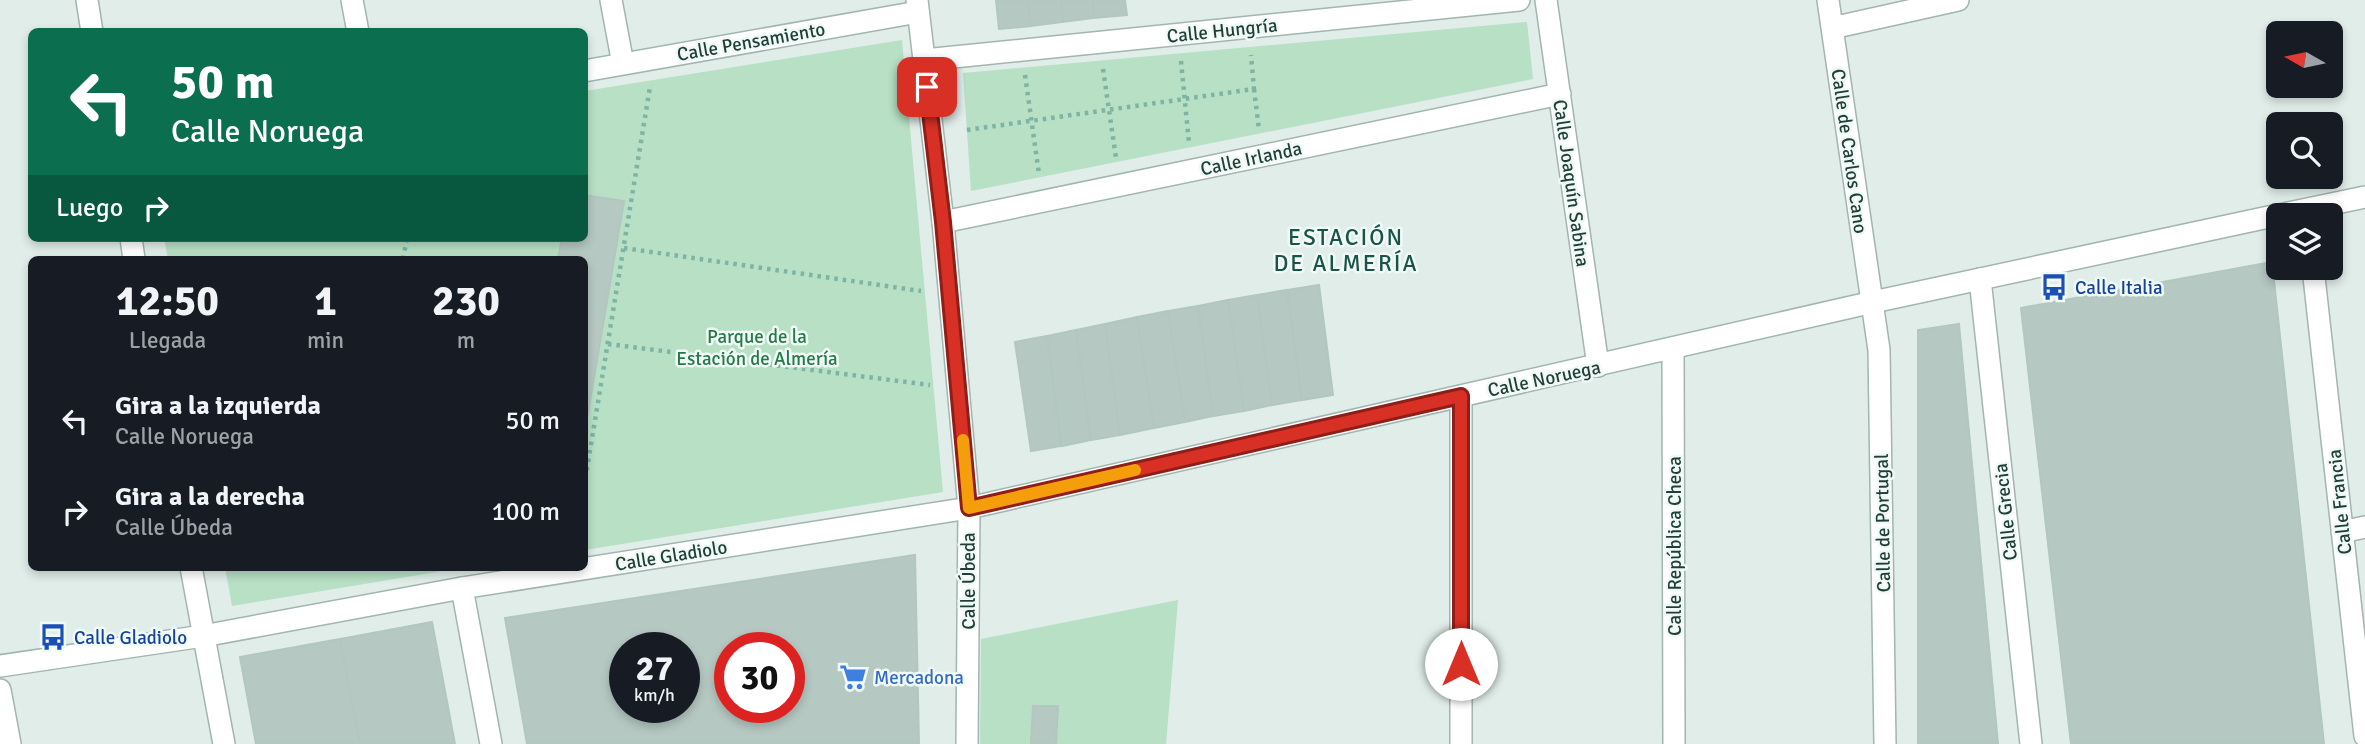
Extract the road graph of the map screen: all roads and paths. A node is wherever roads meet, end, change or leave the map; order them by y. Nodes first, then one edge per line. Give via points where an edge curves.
1 (87, 0) edge
2 (352, 0) edge
3 (611, 0) edge
4 (1519, 0) edge
5 (1546, 0) edge
6 (1828, 0) edge
7 (1958, 0) edge
8 (918, 6) edge
9 (1832, 27) junction
10 (91, 28) edge
11 (357, 28) edge
12 (1250, 47) dead end
13 (1180, 53) dead end
14 (924, 60) junction
15 (1102, 60) dead end
16 (623, 64) junction
17 (1024, 67) dead end
18 (588, 70) edge
19 (652, 79) dead end
20 (1254, 89) junction
21 (1560, 94) junction
22 (967, 130) dead end
23 (1260, 133) dead end
24 (1190, 148) dead end
25 (1116, 162) dead end
26 (1040, 177) dead end
27 (2365, 197) edge
28 (2341, 203) edge
29 (2266, 218) edge
30 (943, 222) junction
31 (624, 248) junction
32 (1980, 279) junction
33 (2314, 280) edge
34 (925, 292) dead end
35 (1873, 302) junction
36 (608, 344) junction
37 (1673, 348) junction
38 (1598, 366) junction
39 (933, 386) dead end
40 (1461, 396) junction
41 (588, 463) edge
42 (969, 508) junction
43 (2365, 527) edge
44 (2342, 532) junction
45 (588, 568) edge
46 (192, 571) edge
47 (570, 571) edge
48 (462, 588) junction
49 (203, 636) junction
50 (0, 666) edge
51 (0, 690) edge
52 (2365, 736) edge
53 (10, 744) edge
54 (224, 744) edge
55 (491, 744) edge
56 (967, 744) edge
57 (1461, 744) edge
58 (1674, 744) edge
59 (1885, 744) edge
60 (2031, 744) edge

1 - 10 street
2 - 11 street
3 - 16 street
4 - 14 street, Calle Hungría
5 - 21 street, Calle Joaquín Sabina
6 - 9 street, Calle de Carlos Cano
7 - 9 street
8 - 14 street, Calle Úbeda
8 - 16 street, Calle Pensamiento
9 - 35 street, Calle de Carlos Cano
12 - 20 path
13 - 24 path
14 - 30 street, Calle Úbeda
15 - 25 path
16 - 18 street, Calle Pensamiento
17 - 26 path
19 - 31 path
20 - 22 path
20 - 23 path
21 - 30 street, Calle Irlanda
21 - 38 street, Calle Joaquín Sabina
27 - 28 street
29 - 32 street
30 - 42 street, Calle Úbeda
31 - 34 path
31 - 36 path
32 - 35 street
32 - 60 street, Calle Grecia
33 - 44 street, Calle Francia
35 - 37 street, Calle Noruega
35 - 59 street, Calle de Portugal via 1879,350
36 - 39 path
36 - 41 path
37 - 38 street, Calle Noruega
37 - 58 street, Calle República Checa
38 - 40 street, Calle Noruega
40 - 42 street, Calle Noruega
40 - 57 street
42 - 45 street, Calle Gladiolo
42 - 56 street, Calle Úbeda
43 - 44 street
44 - 52 street, Calle Francia
46 - 49 street
47 - 48 street, Calle Gladiolo
48 - 49 street, Calle Gladiolo
48 - 55 street
49 - 50 street, Calle Gladiolo
49 - 54 street
51 - 53 street

